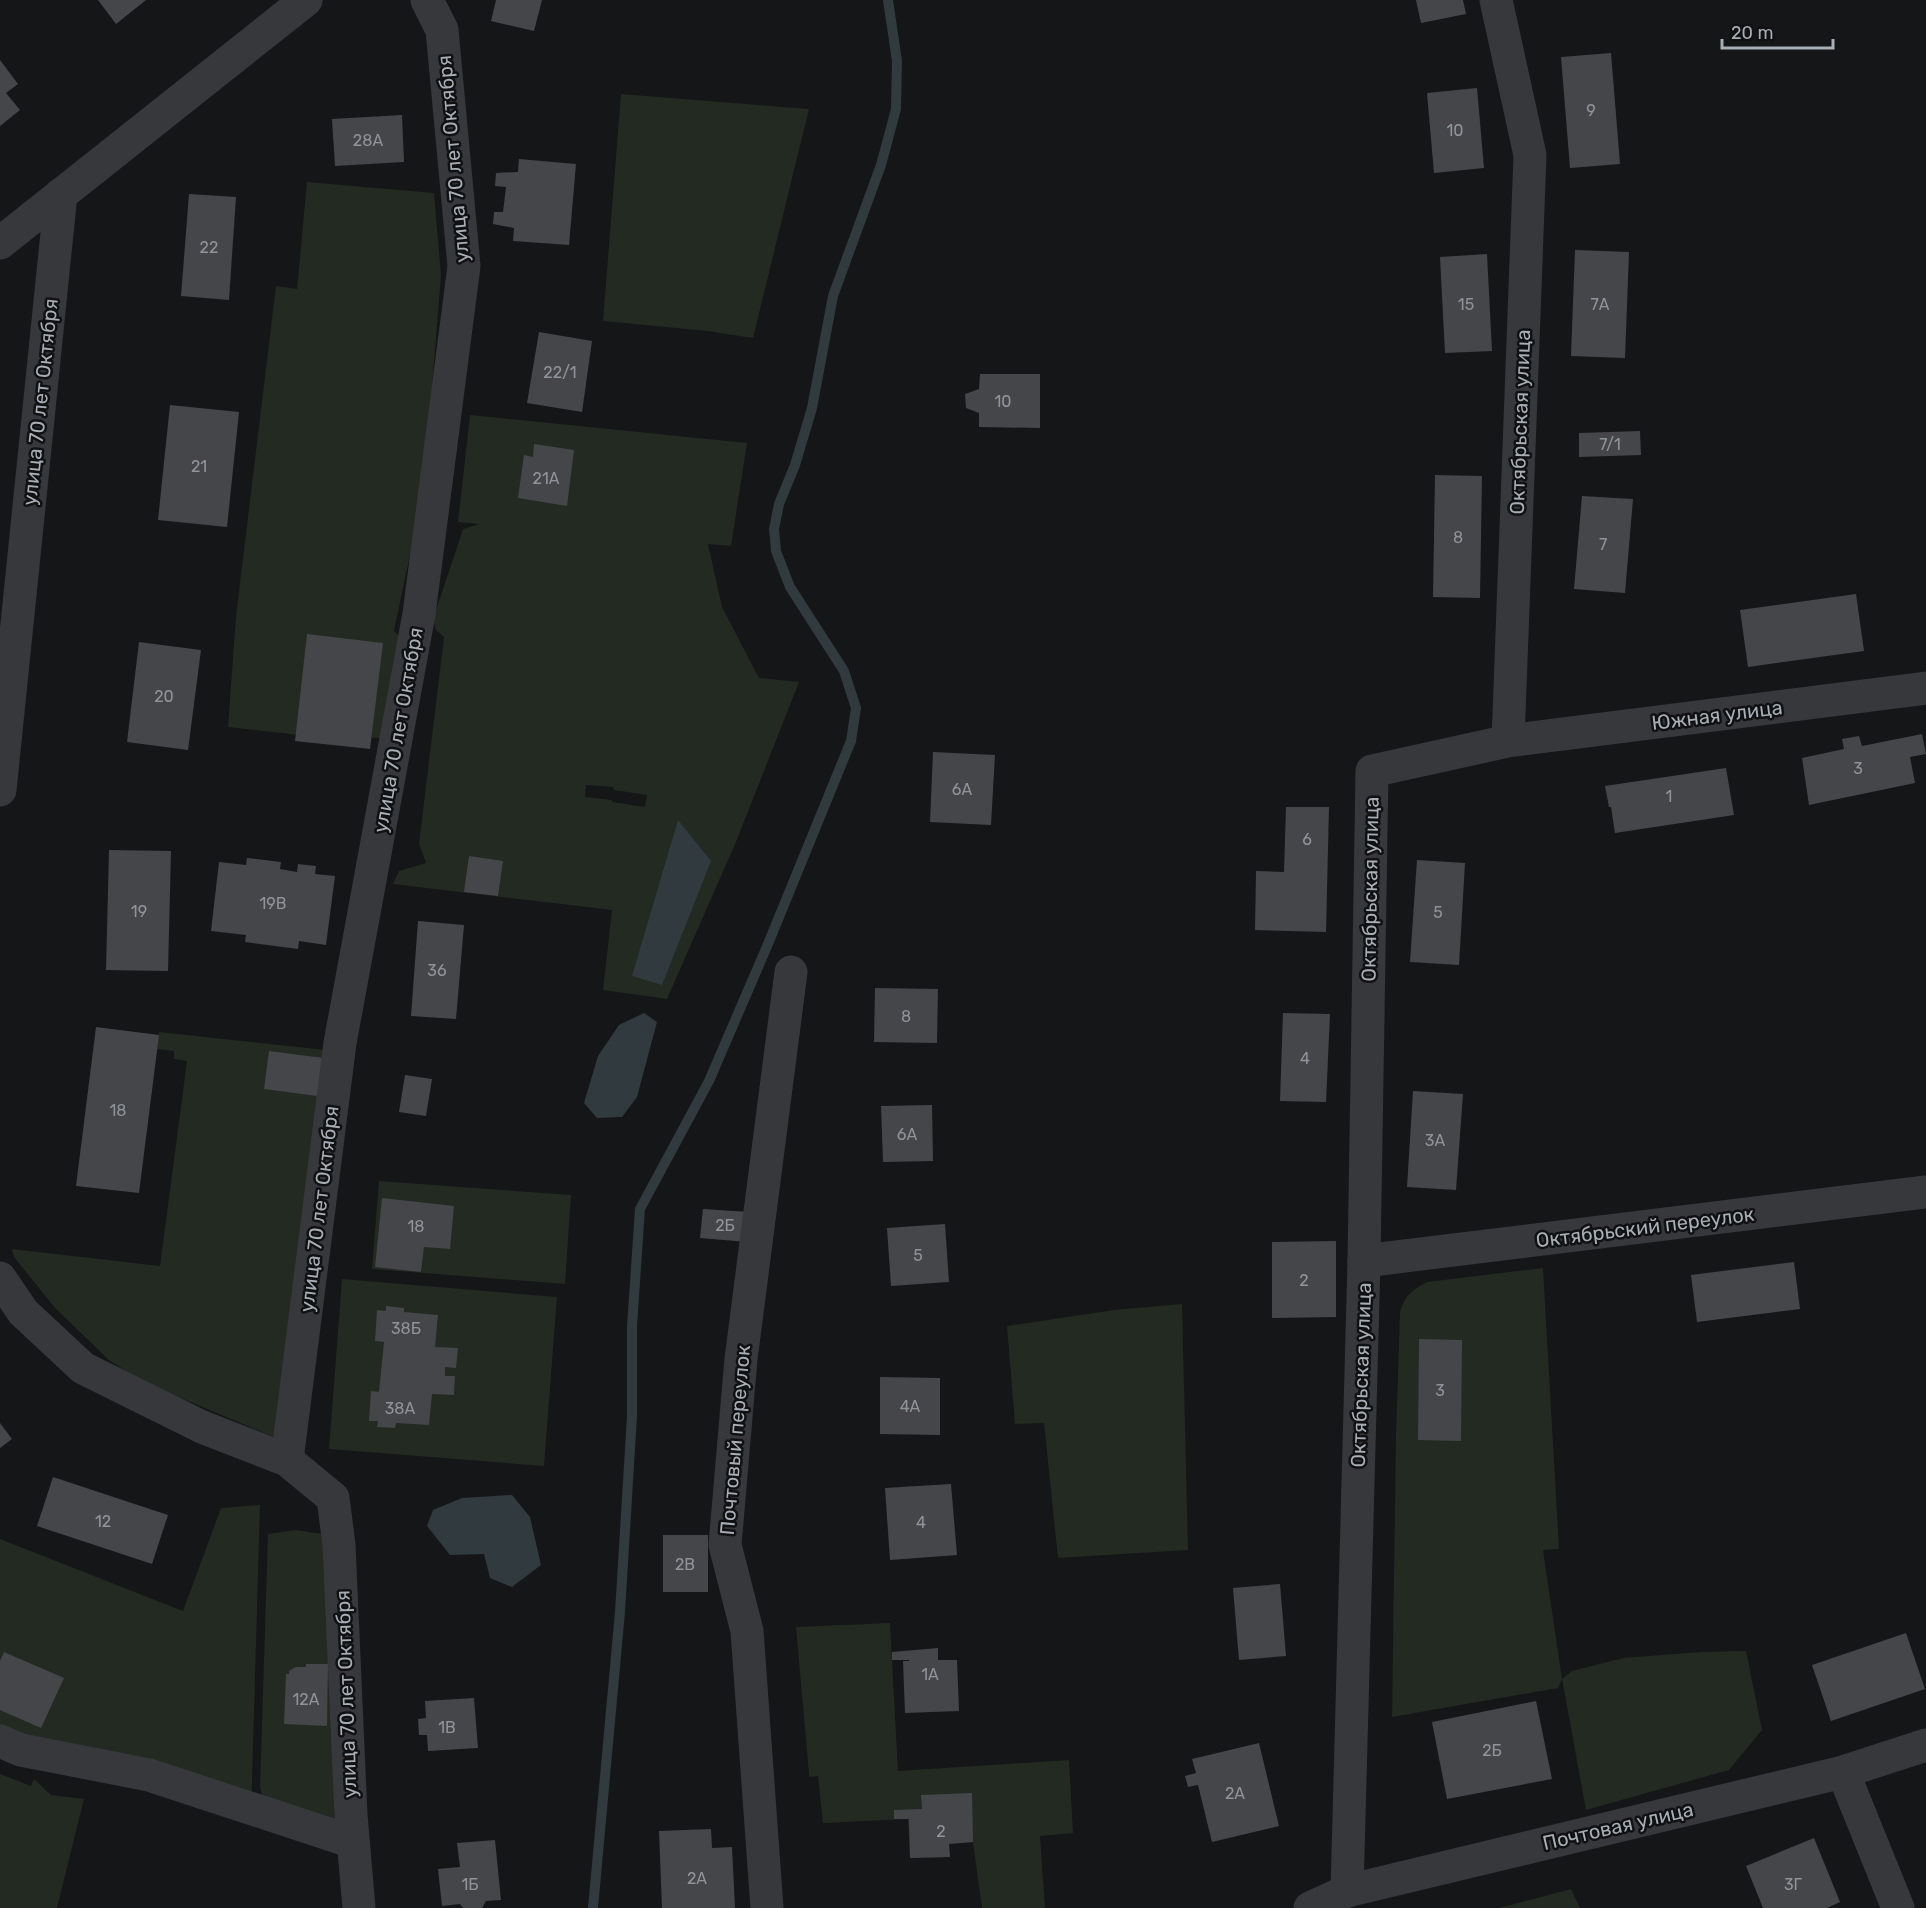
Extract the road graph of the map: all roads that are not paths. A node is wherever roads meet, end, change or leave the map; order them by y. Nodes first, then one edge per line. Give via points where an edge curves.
1 (306, 0) edge
2 (427, 0) edge
3 (1496, 0) edge
4 (61, 194) junction
5 (0, 243) edge
6 (1926, 688) edge
7 (1508, 741) junction
8 (0, 790) edge
9 (791, 972) dead end
10 (1926, 1192) edge
11 (1364, 1261) junction
12 (0, 1278) edge
13 (287, 1460) junction
14 (0, 1741) edge
15 (1926, 1745) edge
16 (1843, 1772) junction
17 (353, 1842) junction
18 (1347, 1891) junction
19 (359, 1908) edge
20 (767, 1908) edge
21 (1310, 1908) edge
22 (1898, 1908) edge

1 - 4 street
2 - 13 street, улица 70 лет Октября via 442,30 464,266 419,614 340,1043
3 - 7 street, Октябрьская улица via 1530,155
4 - 5 street
4 - 8 street, улица 70 лет Октября
6 - 7 street, Южная улица
7 - 11 street, Октябрьская улица via 1372,771
9 - 20 street, Почтовый переулок via 741,1359 725,1545 747,1631
10 - 11 street, Октябрьский переулок
11 - 18 street, Октябрьская улица
12 - 13 street, улица 70 лет Октября via 23,1312 82,1368 202,1427
13 - 17 street, улица 70 лет Октября via 333,1498 339,1545
14 - 17 street via 21,1750 149,1775
15 - 16 street, Почтовая улица
16 - 18 street, Почтовая улица
16 - 22 street
17 - 19 street, улица 70 лет Октября
18 - 21 street, Почтовая улица

